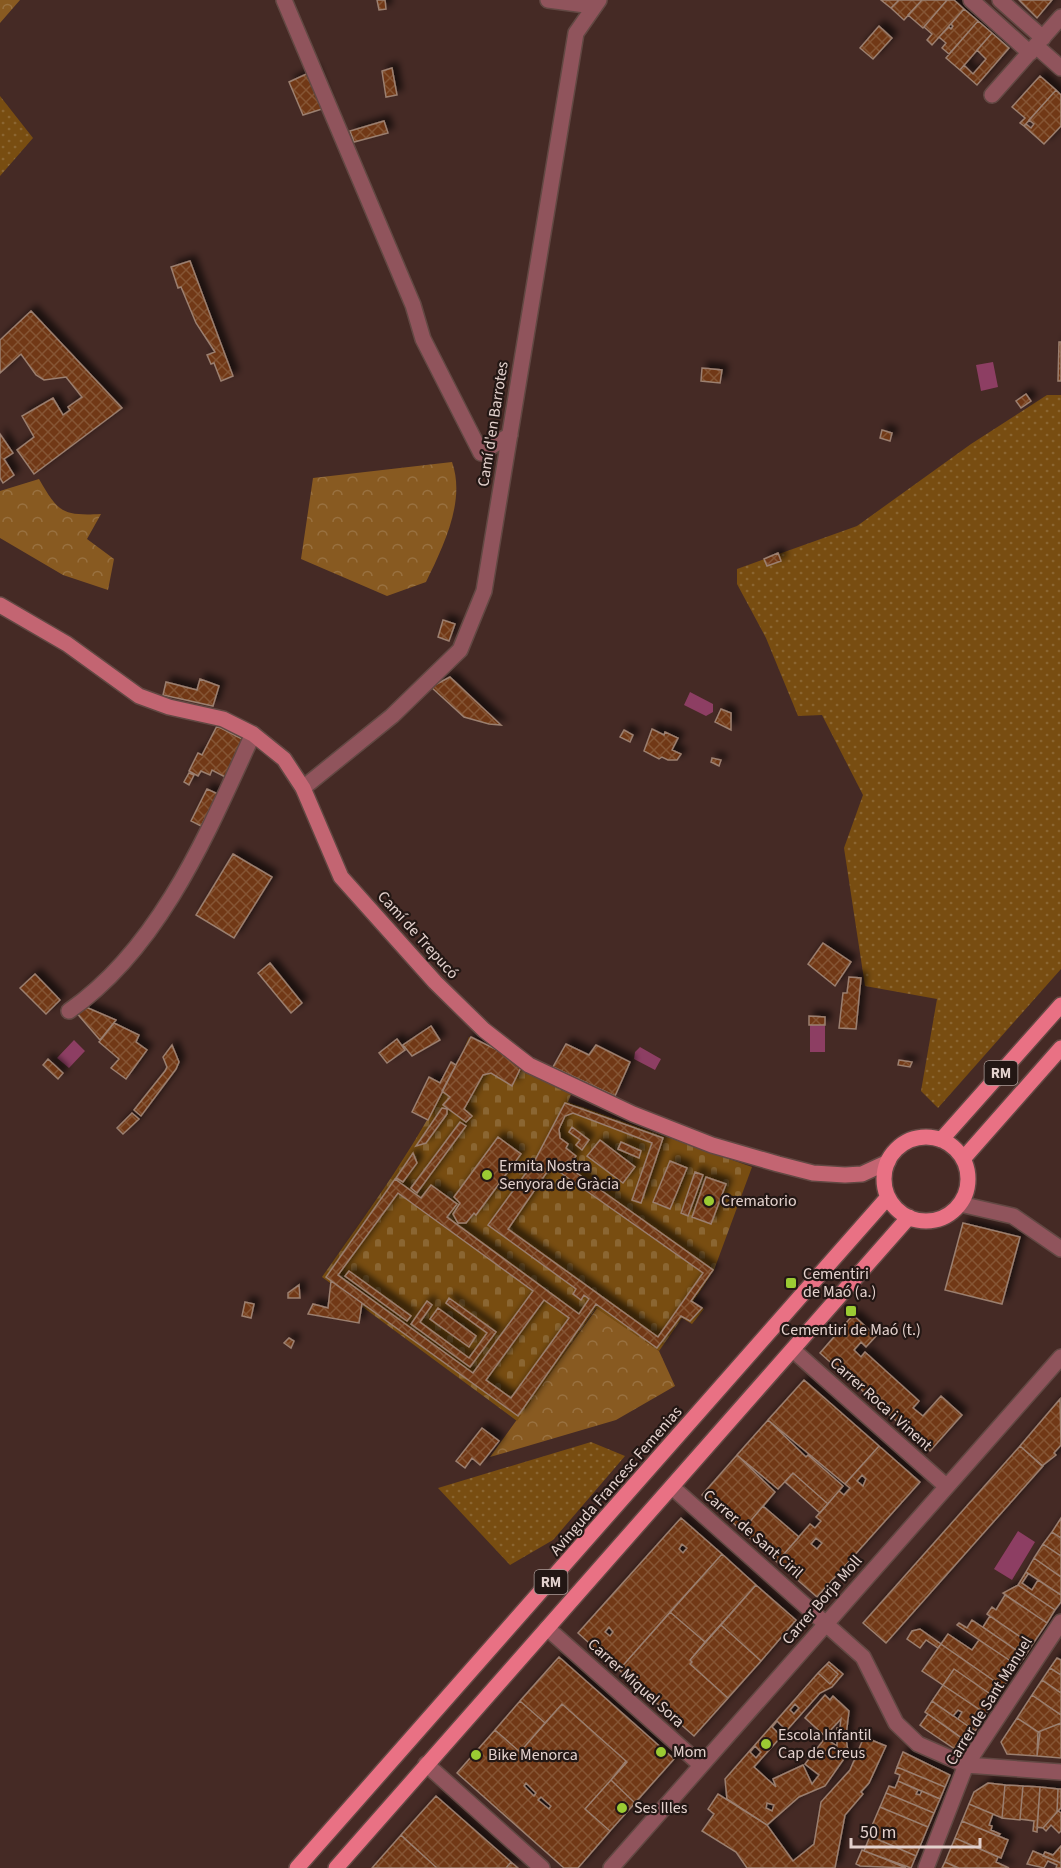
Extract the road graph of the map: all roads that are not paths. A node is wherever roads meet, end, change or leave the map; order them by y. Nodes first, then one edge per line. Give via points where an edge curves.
1 (284, 0) edge
2 (548, 0) edge
3 (971, 0) edge
4 (1000, 0) edge
5 (596, 3) edge
6 (1061, 17) edge
7 (1036, 46) junction
8 (1061, 68) edge
9 (993, 95) dead end
10 (510, 435) junction
11 (0, 605) edge
12 (253, 734) junction
13 (303, 788) junction
14 (1061, 1005) edge
15 (69, 1011) dead end
16 (1061, 1048) edge
17 (941, 1140) junction
18 (963, 1159) junction
19 (888, 1162) junction
20 (888, 1197) junction
21 (960, 1204) junction
22 (909, 1217) junction
23 (1061, 1249) edge
24 (793, 1350) junction
25 (1061, 1357) edge
26 (946, 1486) junction
27 (672, 1487) junction
28 (1061, 1622) edge
29 (826, 1623) junction
30 (548, 1628) junction
31 (426, 1764) junction
32 (701, 1765) junction
33 (966, 1765) junction
34 (1061, 1772) edge
35 (297, 1868) edge
36 (336, 1868) edge
37 (542, 1868) edge
38 (611, 1868) edge
39 (926, 1868) edge

1 - 10 street via 413,305 423,339 481,453
2 - 5 street
3 - 7 street
4 - 7 street
5 - 10 street, Camí d'en Barrotes via 576,33
6 - 7 street
7 - 8 street
7 - 9 street
10 - 13 street, Camí d'en Barrotes via 484,591 460,650 392,716
11 - 12 street, Camí de Trepucó via 67,644 139,696 223,719
12 - 13 street, Camí de Trepucó via 284,759
12 - 15 street via 186,873 142,941 94,994
13 - 19 street, Camí de Trepucó via 341,877 435,982 484,1030 530,1065 633,1114 712,1145 778,1164 813,1173 845,1175 862,1174
14 - 17 main road, RM
16 - 18 main road, RM
17 - 18 main road
17 - 19 main road via 929,1137 911,1141 895,1151
18 - 21 main road via 968,1174 967,1190
19 - 20 main road
20 - 22 main road
20 - 35 main road, Avinguda Francesc Femenias / RM
21 - 22 main road via 931,1221
21 - 23 street via 1013,1216
22 - 24 main road, RM
24 - 26 street, Carrer Roca i Vinent
24 - 27 main road, RM
25 - 26 street, Carrer Borja Moll
26 - 29 street, Carrer Borja Moll
27 - 29 street, Carrer de Sant Ciril
27 - 30 main road, RM
28 - 33 street, Carrer de Sant Manuel
29 - 32 street, Carrer Borja Moll
29 - 33 street, Carrer de Sant Ciril via 863,1658 896,1723 918,1744
30 - 31 main road, RM
30 - 32 street, Carrer Miquel Sora
31 - 36 main road, RM
31 - 37 street
32 - 38 street, Carrer Borja Moll
33 - 34 street, Carrer de Sant Ciril
33 - 39 street, Carrer de Sant Manuel

